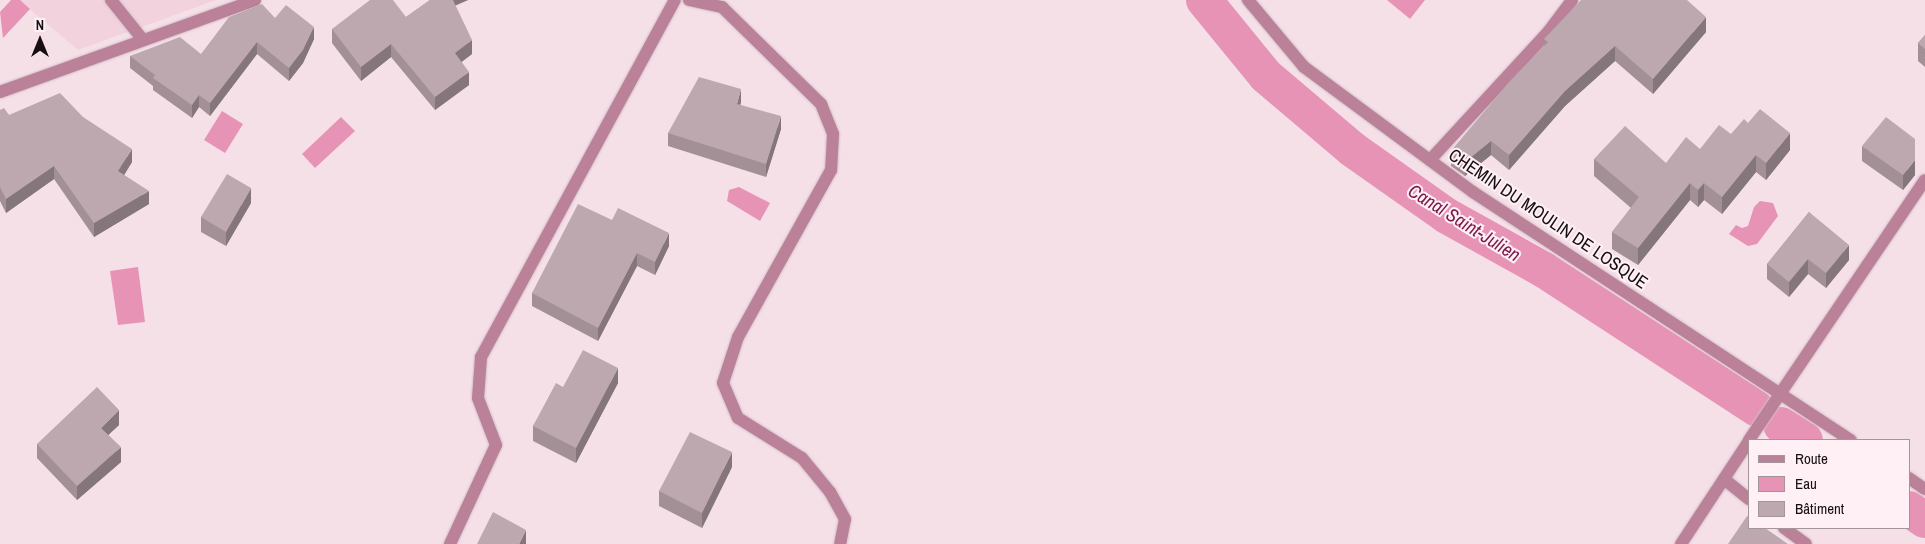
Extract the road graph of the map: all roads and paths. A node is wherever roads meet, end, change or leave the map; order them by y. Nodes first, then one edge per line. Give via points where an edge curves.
1 (111, 0) edge
2 (255, 0) edge
3 (675, 0) edge
4 (689, 0) edge
5 (1248, 0) edge
6 (1572, 0) edge
7 (144, 40) junction
8 (0, 92) edge
9 (1430, 160) junction
10 (1925, 180) edge
11 (1777, 398) junction
12 (1751, 437) edge
13 (1849, 439) edge
14 (1748, 442) edge
15 (1724, 479) junction
16 (1910, 479) edge
17 (1925, 489) edge
18 (1748, 498) edge
19 (1785, 529) edge
20 (450, 544) edge
21 (840, 544) edge
22 (1682, 544) edge
23 (1806, 544) edge

1 - 7 street
2 - 7 street
3 - 20 street via 481,357 478,398 496,445
4 - 21 street via 722,7 820,104 833,134 831,170 738,337 723,383 738,418 802,458 830,492 845,519
5 - 9 street, CHEMIN DU MOULIN DE LOSQUE via 1304,66
6 - 9 street via 1548,32
7 - 8 street
9 - 11 street, CHEMIN DU MOULIN DE LOSQUE
10 - 11 street
11 - 12 street
11 - 13 street, CHEMIN DU MOULIN DE LOSQUE
14 - 15 street
15 - 18 street
15 - 22 street
16 - 17 street
19 - 23 street

